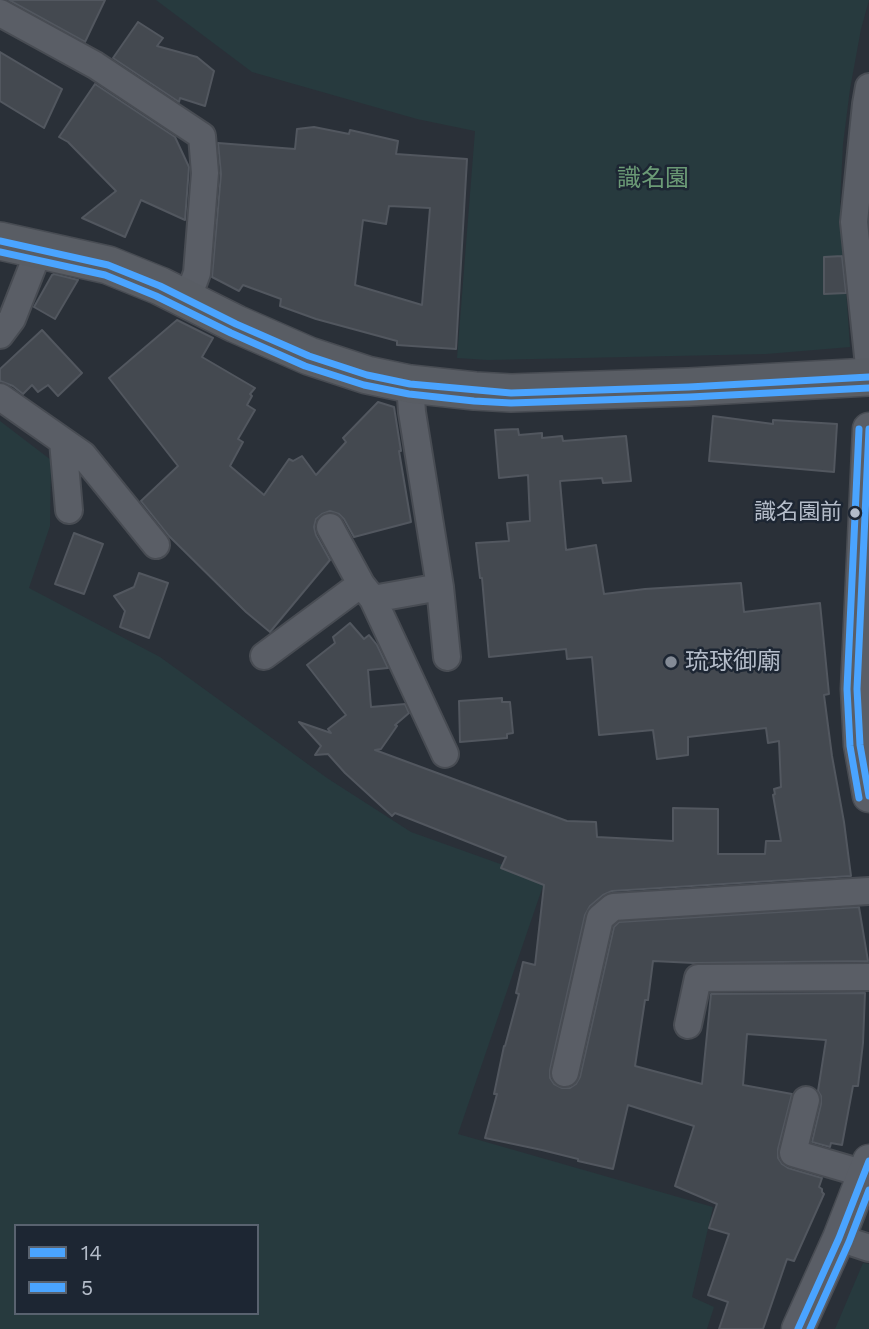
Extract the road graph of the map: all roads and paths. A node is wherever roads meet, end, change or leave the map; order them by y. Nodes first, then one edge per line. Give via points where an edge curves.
1 (0, 13) edge
2 (869, 87) edge
3 (0, 241) edge
4 (38, 249) junction
5 (187, 300) junction
6 (0, 335) edge
7 (869, 366) edge
8 (869, 377) edge
9 (410, 384) junction
10 (0, 397) edge
11 (869, 429) edge
12 (63, 441) junction
13 (69, 510) dead end
14 (330, 527) dead end
15 (156, 545) dead end
16 (440, 587) junction
17 (367, 591) junction
18 (264, 656) dead end
19 (447, 657) dead end
20 (445, 754) dead end
21 (869, 796) edge
22 (869, 891) edge
23 (869, 977) edge
24 (688, 1025) dead end
25 (565, 1073) dead end
26 (806, 1100) dead end
27 (867, 1168) edge
28 (839, 1238) junction
29 (869, 1248) edge
30 (798, 1329) edge

1 - 5 street via 95,65 202,136 205,173 197,274
2 - 7 street via 854,222
3 - 4 main road
4 - 5 main road via 108,265
4 - 6 street via 12,319
5 - 9 main road via 309,356
8 - 9 main road via 511,393
9 - 16 street
10 - 12 street
11 - 21 street via 858,689 860,745
12 - 13 street
12 - 15 street via 83,455
14 - 17 street
16 - 17 street
16 - 19 street
17 - 18 street
17 - 20 street
22 - 25 street via 613,907 600,918
23 - 24 street via 698,978
26 - 27 street via 793,1153
27 - 28 street
28 - 29 street
28 - 30 street

